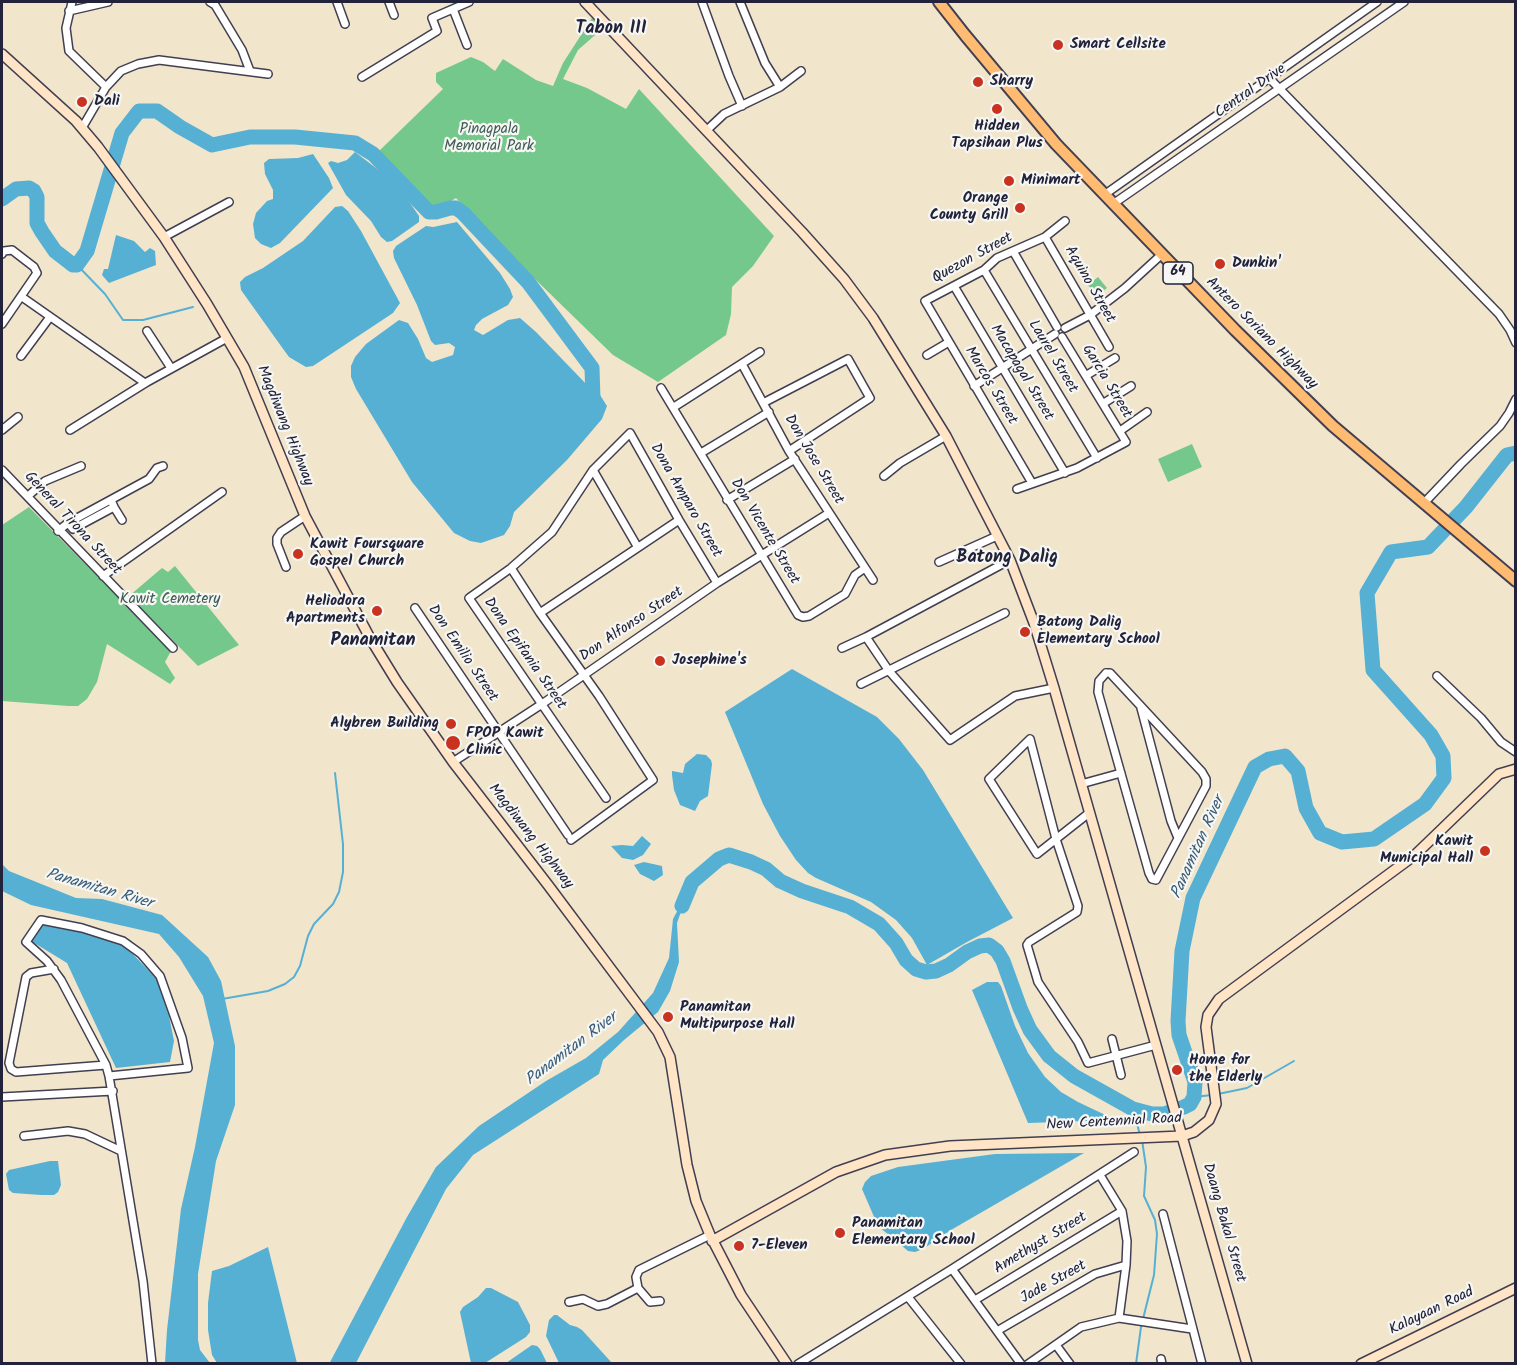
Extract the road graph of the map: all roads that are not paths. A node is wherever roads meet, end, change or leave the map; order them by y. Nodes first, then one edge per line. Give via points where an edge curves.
1 (72, 2) edge
2 (108, 2) edge
3 (210, 2) edge
4 (337, 2) edge
5 (389, 2) edge
6 (469, 2) edge
7 (702, 2) edge
8 (740, 2) edge
9 (939, 2) edge
10 (1377, 2) edge
11 (1404, 2) edge
12 (590, 3) edge
13 (453, 9) junction
14 (69, 11) junction
15 (394, 15) dead end
16 (345, 24) dead end
17 (467, 45) dead end
18 (2, 54) edge
19 (250, 71) junction
20 (801, 71) dead end
21 (268, 74) dead end
22 (362, 77) dead end
23 (1269, 78) junction
24 (106, 87) junction
25 (780, 87) junction
26 (1279, 89) junction
27 (742, 106) junction
28 (82, 128) junction
29 (707, 130) junction
30 (1104, 195) junction
31 (229, 202) dead end
32 (1113, 204) junction
33 (1065, 221) dead end
34 (164, 237) junction
35 (1045, 237) junction
36 (1012, 251) junction
37 (2, 254) edge
38 (1161, 255) junction
39 (984, 270) junction
40 (954, 286) junction
41 (22, 297) junction
42 (925, 302) joint
43 (1090, 315) junction
44 (50, 317) junction
45 (2, 324) edge
46 (147, 331) dead end
47 (1060, 331) junction
48 (227, 338) junction
49 (949, 342) junction
50 (1515, 343) edge
51 (1109, 346) dead end
52 (1031, 350) junction
53 (760, 352) dead end
54 (927, 355) dead end
55 (21, 356) dead end
56 (1115, 358) dead end
57 (742, 364) junction
58 (171, 368) junction
59 (1003, 368) junction
60 (1087, 375) junction
61 (146, 383) junction
62 (975, 386) junction
63 (1131, 386) dead end
64 (661, 388) dead end
65 (1515, 399) edge
66 (763, 403) junction
67 (1104, 403) junction
68 (674, 407) junction
69 (769, 412) junction
70 (1147, 412) dead end
71 (18, 417) dead end
72 (2, 430) edge
73 (70, 430) dead end
74 (1119, 431) junction
75 (630, 433) joint
76 (946, 436) junction
77 (789, 451) junction
78 (701, 453) junction
79 (1097, 458) junction
80 (795, 459) junction
81 (81, 466) dead end
82 (163, 466) dead end
83 (2, 470) edge
84 (593, 470) junction
85 (1065, 473) junction
86 (884, 476) dead end
87 (1032, 483) junction
88 (1017, 489) dead end
89 (222, 492) dead end
90 (28, 496) junction
91 (727, 500) junction
92 (112, 503) junction
93 (1424, 503) junction
94 (829, 513) junction
95 (305, 516) junction
96 (122, 520) dead end
97 (679, 520) junction
98 (58, 531) junction
99 (997, 536) junction
100 (637, 546) junction
101 (762, 556) junction
102 (1010, 560) junction
103 (939, 562) dead end
104 (286, 567) dead end
105 (511, 568) junction
106 (865, 568) junction
107 (103, 576) junction
108 (873, 580) dead end
109 (1515, 581) edge
110 (717, 583) junction
111 (414, 608) dead end
112 (540, 613) junction
113 (1005, 613) dead end
114 (866, 637) junction
115 (173, 648) dead end
116 (842, 648) dead end
117 (889, 671) junction
118 (584, 674) junction
119 (1437, 676) dead end
120 (861, 684) dead end
121 (1054, 688) junction
122 (542, 704) junction
123 (1141, 708) junction
124 (499, 732) junction
125 (1515, 752) edge
126 (453, 762) junction
127 (1515, 769) edge
128 (1121, 772) junction
129 (1081, 784) junction
130 (606, 798) dead end
131 (1089, 813) junction
132 (1178, 838) junction
133 (1056, 839) junction
134 (54, 969) junction
135 (1112, 1039) dead end
136 (1156, 1045) junction
137 (1116, 1055) junction
138 (106, 1065) junction
139 (110, 1076) junction
140 (1121, 1076) dead end
141 (113, 1091) junction
142 (2, 1097) edge
143 (24, 1136) dead end
144 (1182, 1136) junction
145 (121, 1151) junction
146 (1134, 1152) dead end
147 (1100, 1175) junction
148 (1122, 1211) junction
149 (1162, 1214) dead end
150 (711, 1238) junction
151 (1126, 1265) junction
152 (952, 1269) junction
153 (638, 1287) junction
154 (1515, 1288) edge
155 (908, 1297) junction
156 (975, 1300) junction
157 (660, 1301) dead end
158 (569, 1302) dead end
159 (1122, 1318) junction
160 (1192, 1329) junction
161 (997, 1331) junction
162 (1056, 1345) junction
163 (152, 1364) edge
164 (787, 1364) edge
165 (798, 1364) edge
166 (962, 1364) edge
167 (1021, 1364) edge
168 (1028, 1364) edge
169 (1070, 1364) edge
170 (1202, 1364) edge
171 (1247, 1364) edge
172 (1361, 1364) edge

1 - 14 street
2 - 14 street
3 - 19 street via 242,50
4 - 16 street
5 - 15 street
6 - 13 street
7 - 27 street
8 - 25 street via 765,63
9 - 30 main road, Antero Soriano Highway / 64 via 1056,144
10 - 23 street, Central Drive
11 - 26 street, Central Drive
12 - 29 street, Daang Bakal Street
13 - 17 street
13 - 22 street via 432,18 437,31
14 - 24 street via 69,51
18 - 28 street, Magdiwang Highway
19 - 21 street
19 - 24 street via 159,60 121,71
20 - 25 street
23 - 26 street
23 - 30 street, Central Drive
24 - 28 street
25 - 27 street
26 - 32 street, Central Drive
26 - 50 street via 1499,314
27 - 29 street via 724,114
28 - 34 street, Magdiwang Highway
29 - 76 street, Daang Bakal Street via 843,279 873,318
30 - 32 main road, Antero Soriano Highway / 64
31 - 34 street
32 - 38 main road, Antero Soriano Highway / 64
33 - 35 street, Quezon Street
34 - 48 street, Magdiwang Highway
35 - 36 street, Quezon Street
35 - 43 street, Aquino Street
36 - 39 street, Quezon Street
36 - 47 street, Garcia Street
37 - 41 street via 12,250 36,270
38 - 43 street
38 - 93 main road, Antero Soriano Highway / 64 via 1333,426
39 - 40 street, Quezon Street
39 - 52 street, Laurel Street
40 - 42 street, Quezon Street
40 - 59 street, Macapagal Street
41 - 44 street
41 - 45 street
42 - 49 street, Marcos Street
43 - 47 street
43 - 51 street, Aquino Street
44 - 55 street
44 - 61 street
46 - 58 street
47 - 52 street
47 - 60 street, Garcia Street
48 - 58 street
48 - 95 street, Magdiwang Highway via 254,389
49 - 54 street
49 - 62 street, Marcos Street
52 - 59 street
52 - 79 street, Laurel Street
53 - 57 street
56 - 60 street
57 - 66 street, Don Jose Street
57 - 68 street
58 - 61 street
59 - 62 street
59 - 85 street, Macapagal Street
60 - 67 street, Garcia Street
61 - 73 street
62 - 87 street, Marcos Street
63 - 67 street
64 - 68 street, Don Vicente Street
65 - 93 street via 1500,426
66 - 69 street, Don Jose Street
66 - 77 street via 848,358 870,398
67 - 74 street, Garcia Street
68 - 78 street, Don Vicente Street
69 - 77 street, Don Jose Street
69 - 78 street
70 - 74 street
71 - 72 street
74 - 79 street, Garcia Street via 1126,442
75 - 84 street, Dona Epifania Street
75 - 97 street, Dona Amparo Street
76 - 86 street via 900,462
76 - 99 street, Daang Bakal Street
77 - 80 street, Don Jose Street
78 - 91 street, Don Vicente Street
79 - 85 street
80 - 91 street
80 - 94 street, Don Jose Street
81 - 90 street via 45,481
82 - 92 street
83 - 90 street, General Tirona Street
84 - 100 street
84 - 105 street, Dona Epifania Street via 552,531
85 - 87 street
87 - 88 street
89 - 107 street
90 - 98 street, General Tirona Street
91 - 101 street, Don Vicente Street
92 - 96 street
92 - 98 street
93 - 109 main road, Antero Soriano Highway / 64
94 - 101 street, Don Alfonso Street
94 - 106 street, Don Jose Street
95 - 104 street via 277,538
95 - 126 street, Magdiwang Highway via 370,638
97 - 100 street
97 - 110 street, Dona Amparo Street
98 - 107 street, General Tirona Street
99 - 102 street, Daang Bakal Street
99 - 103 street
100 - 112 street
101 - 106 street, Don Vicente Street via 798,615 803,617 845,594 855,574
101 - 110 street, Don Alfonso Street
102 - 114 street
102 - 121 street, Daang Bakal Street
105 - 112 street, Don Emilio Street
105 - 122 street, Dona Epifania Street via 469,598
106 - 108 street, Don Jose Street
107 - 115 street, General Tirona Street
110 - 118 street, Don Alfonso Street
111 - 124 street, Don Emilio Street
112 - 118 street, Don Emilio Street
113 - 117 street
114 - 116 street
114 - 117 street
117 - 120 street
117 - 121 street via 950,740 1015,696
118 - 122 street, Don Alfonso Street
118 - 124 street, Don Emilio Street via 653,780 569,838
119 - 125 street
121 - 129 street, Daang Bakal Street
122 - 124 street, Don Alfonso Street
122 - 130 street, Dona Epifania Street
123 - 128 street via 1110,673 1104,674 1097,687
123 - 132 street
123 - 132 street via 1206,779 1206,786
124 - 126 street, Don Alfonso Street
126 - 150 street, Magdiwang Highway via 651,1023 670,1057 687,1165
127 - 144 street, New Centennial Road via 1498,774 1406,862 1219,999 1208,1015 1206,1027 1216,1094 1212,1115 1204,1125
128 - 129 street
128 - 132 street via 1152,879 1159,876
129 - 131 street, Daang Bakal Street
131 - 133 street
131 - 136 street, Daang Bakal Street
133 - 133 street via 1030,739 1028,739 989,779 1037,854
133 - 137 street via 1077,912 1027,945 1038,982 1088,1063
134 - 138 street
134 - 138 street via 26,977 10,1069 16,1072
134 - 139 street via 26,942 41,920 123,941 160,976 188,1068
135 - 137 street
136 - 137 street
136 - 144 street, Daang Bakal Street
137 - 140 street
138 - 139 street
139 - 141 street
141 - 142 street
141 - 145 street
143 - 145 street via 68,1131 85,1134
144 - 150 street, New Centennial Road via 950,1146 879,1156 837,1172
144 - 171 street, Daang Bakal Street
145 - 163 street via 143,1281
146 - 147 street
147 - 148 street
147 - 152 street
148 - 151 street
148 - 156 street, Amethyst Street
149 - 160 street
150 - 153 street via 639,1270
150 - 164 street, Magdiwang Highway via 741,1295
151 - 159 street
151 - 161 street, Jade Street via 1095,1274
152 - 155 street
152 - 156 street
153 - 157 street via 650,1302
153 - 158 street via 598,1306 583,1299
154 - 172 street, Kalayaan Road
155 - 165 street
155 - 166 street
156 - 161 street
159 - 160 street
159 - 162 street via 1081,1327
160 - 170 street
161 - 167 street
162 - 168 street
162 - 169 street

